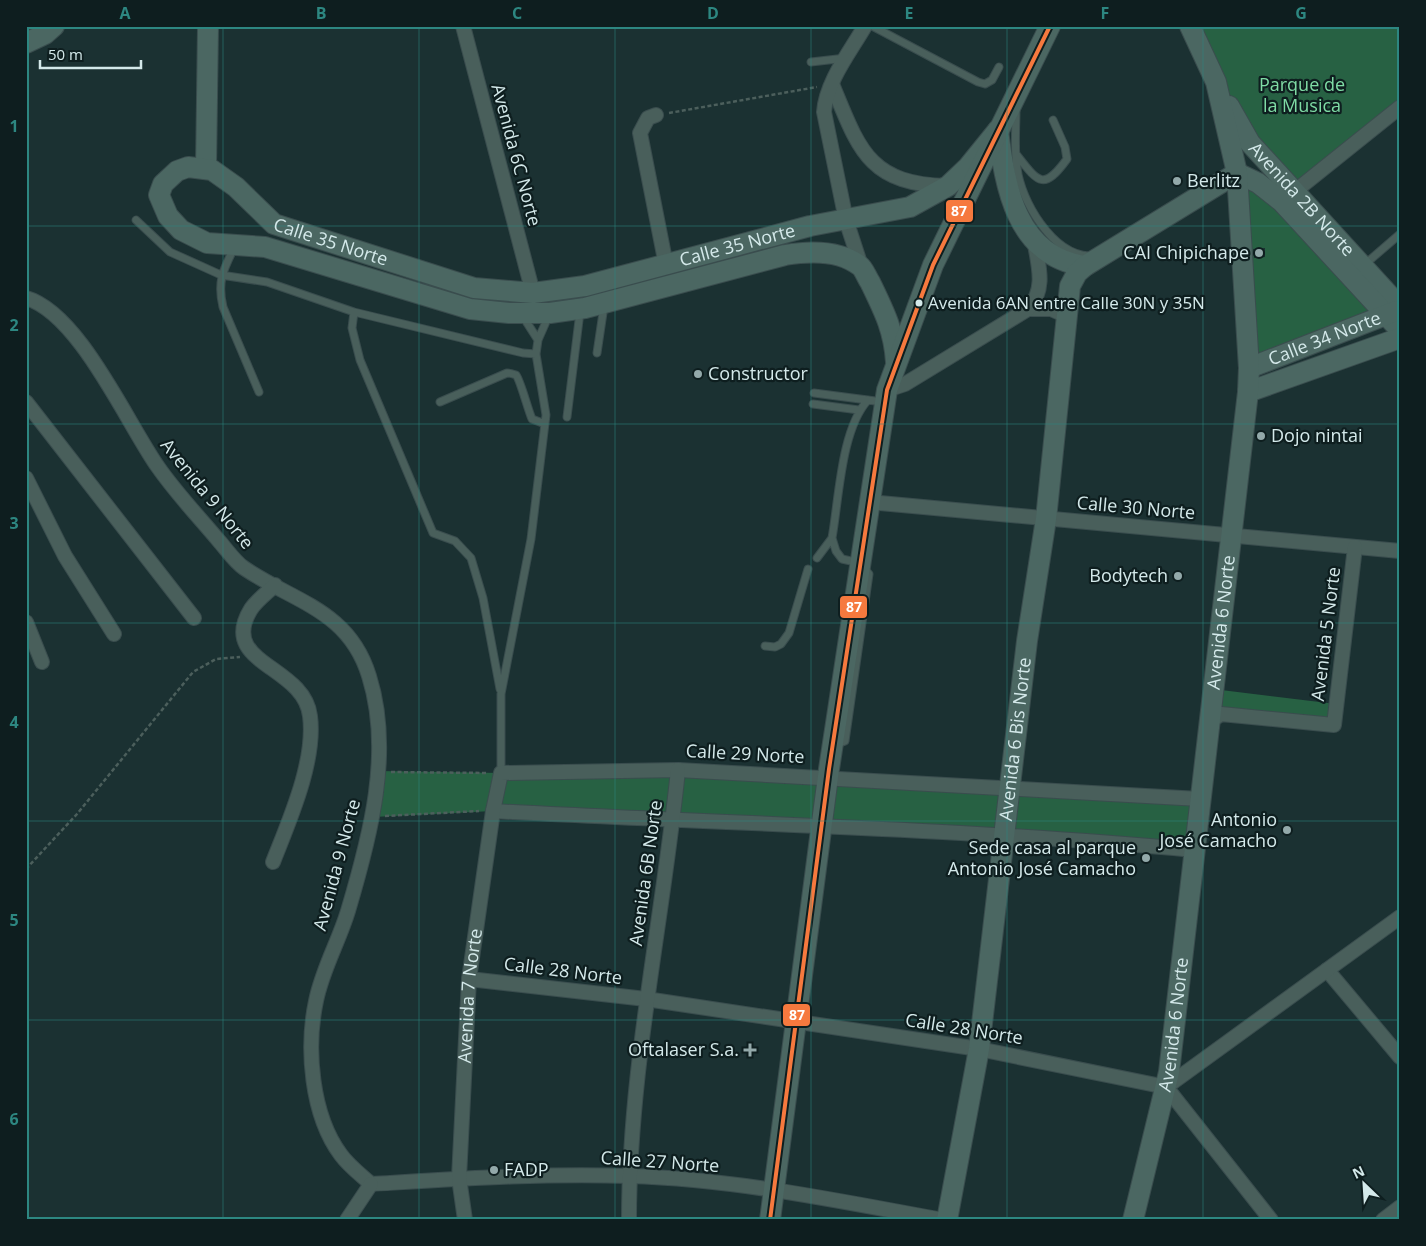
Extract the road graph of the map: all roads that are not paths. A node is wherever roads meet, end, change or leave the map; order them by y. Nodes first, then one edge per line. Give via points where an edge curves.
1 (54, 26) edge
2 (208, 26) edge
3 (463, 26) edge
4 (865, 26) edge
5 (872, 26) edge
6 (1050, 26) edge
7 (1190, 26) edge
8 (26, 42) edge
9 (847, 57) junction
10 (811, 62) dead end
11 (999, 67) dead end
12 (1216, 82) junction
13 (832, 84) junction
14 (1016, 97) junction
15 (1400, 107) edge
16 (656, 115) road end
17 (1053, 120) dead end
18 (998, 130) junction
19 (1016, 154) junction
20 (206, 169) junction
21 (1237, 173) junction
22 (948, 186) junction
23 (1294, 192) junction
24 (136, 220) dead end
25 (846, 220) junction
26 (1400, 234) edge
27 (1034, 239) junction
28 (235, 246) junction
29 (1093, 262) junction
30 (666, 265) junction
31 (861, 266) junction
32 (1362, 266) junction
33 (221, 275) junction
34 (533, 293) junction
35 (30, 299) edge
36 (604, 304) junction
37 (1395, 304) edge
38 (580, 309) junction
39 (1028, 309) junction
40 (354, 312) junction
41 (550, 312) junction
42 (521, 314) junction
43 (1067, 316) junction
44 (1400, 330) edge
45 (1400, 338) edge
46 (538, 340) junction
47 (597, 353) dead end
48 (536, 354) junction
49 (896, 362) junction
50 (1249, 368) junction
51 (259, 392) dead end
52 (1248, 392) junction
53 (814, 393) dead end
54 (880, 398) junction
55 (26, 402) edge
56 (440, 402) dead end
57 (813, 404) dead end
58 (858, 410) junction
59 (567, 417) dead end
60 (545, 424) junction
61 (26, 478) edge
62 (869, 502) junction
63 (1046, 519) junction
64 (1231, 536) junction
65 (832, 538) junction
66 (1355, 547) junction
67 (1400, 551) edge
68 (817, 558) dead end
69 (860, 563) junction
70 (808, 569) dead end
71 (275, 585) junction
72 (194, 618) dead end
73 (26, 622) edge
74 (114, 634) dead end
75 (765, 646) dead end
76 (42, 662) dead end
77 (501, 694) junction
78 (1214, 712) junction
79 (678, 770) junction
80 (502, 773) junction
81 (828, 778) junction
82 (1011, 788) junction
83 (1200, 799) junction
84 (494, 810) junction
85 (673, 821) junction
86 (821, 827) junction
87 (1005, 834) junction
88 (1194, 850) junction
89 (273, 862) dead end
90 (1400, 917) edge
91 (1327, 970) junction
92 (469, 979) junction
93 (646, 999) junction
94 (796, 1022) junction
95 (979, 1049) junction
96 (1400, 1057) edge
97 (1166, 1087) junction
98 (629, 1176) junction
99 (459, 1178) junction
100 (371, 1184) junction
101 (774, 1189) junction
102 (1400, 1207) edge
103 (347, 1220) edge
104 (465, 1220) edge
105 (629, 1220) edge
106 (770, 1220) edge
107 (945, 1220) edge
108 (1133, 1220) edge
109 (1271, 1220) edge
110 (1383, 1220) edge

1 - 8 street
2 - 20 street
3 - 34 street, Avenida 6C Norte
4 - 9 street
5 - 11 lane via 978,82 985,84 992,80
6 - 14 street
7 - 12 street, Avenida 6 Norte
9 - 10 lane
9 - 13 street
12 - 21 street, Avenida 6 Norte
12 - 23 street, Avenida 2B Norte via 1250,143
13 - 22 street via 853,135 864,153 881,169 899,180
13 - 25 street via 824,112
14 - 18 street
14 - 19 lane
15 - 23 street
16 - 30 street via 648,118 640,133
17 - 19 lane via 1067,159 1056,175 1041,181
18 - 22 street, Calle 35 Norte
18 - 27 street via 1010,196 1019,218
18 - 49 street via 933,265
19 - 29 lane via 1023,192 1041,226 1062,246
20 - 28 street, Calle 35 Norte via 188,166 170,176 163,184 162,206 188,234 207,243
20 - 34 street, Calle 35 Norte via 236,187 274,224 474,288
21 - 29 street
21 - 37 street, Avenida 2B Norte via 1258,183 1282,202
21 - 50 street, Avenida 6 Norte
22 - 25 street, Calle 35 Norte via 910,207
23 - 32 street, Avenida 2B Norte
24 - 33 lane via 170,252
25 - 30 street, Calle 35 Norte via 810,226
25 - 31 street
26 - 32 lane
27 - 29 street via 1060,259
27 - 39 street via 1040,288
28 - 33 lane
28 - 42 street, Calle 35 Norte via 265,247 470,309
29 - 43 street, Avenida 6 Bis Norte via 1077,273 1070,286
30 - 34 street, Calle 35 Norte via 585,286
31 - 36 street, Calle 35 Norte via 833,254 802,252
31 - 49 street via 888,317
32 - 37 street, Avenida 2B Norte
33 - 40 lane via 267,282
33 - 51 lane via 223,307
35 - 71 street, Avenida 9 Norte via 59,318 88,354 158,468 242,567
36 - 38 street, Calle 35 Norte
36 - 47 lane
37 - 44 street, Avenida 2B Norte
37 - 50 street, Calle 34 Norte
38 - 41 street, Calle 35 Norte
38 - 59 lane
39 - 43 street via 1050,309
39 - 54 street
40 - 48 lane
40 - 77 lane via 352,328 360,360 433,533 455,541 471,558 483,598
41 - 42 street, Calle 35 Norte
41 - 46 lane
42 - 46 lane
43 - 63 street, Avenida 6 Bis Norte
45 - 52 street, Calle 34 Norte
46 - 48 lane
48 - 60 lane
49 - 54 street
50 - 52 street, Avenida 6 Norte
52 - 64 street, Avenida 6 Norte
53 - 54 lane
54 - 58 lane
54 - 62 street
55 - 72 street
56 - 60 lane via 508,372 516,375 520,382 532,419
57 - 58 lane
58 - 65 lane via 849,436
60 - 77 lane via 531,539
61 - 74 street via 65,556
62 - 63 street, Calle 30 Norte
62 - 69 street
63 - 64 street, Calle 30 Norte
63 - 82 street, Avenida 6 Bis Norte via 1027,641
64 - 66 street, Calle 30 Norte
64 - 78 street, Avenida 6 Norte
65 - 68 lane
65 - 69 lane via 842,559
66 - 67 street, Calle 30 Norte
66 - 78 street, Avenida 5 Norte via 1334,726
69 - 81 street
70 - 75 lane via 786,639 775,647
71 - 89 street via 252,608 244,633 254,656 294,684 306,699 310,716 306,761 297,801
71 - 100 street, Avenida 9 Norte via 317,608 352,639 370,676 376,704 379,742 373,817 347,914 316,999 312,1035 317,1100 332,1141 342,1156
73 - 76 street
77 - 80 lane
78 - 83 street, Avenida 6 Norte
79 - 80 street, Calle 29 Norte
79 - 81 street, Calle 29 Norte
79 - 85 street, Avenida 6B Norte
80 - 84 street, Avenida 7 Norte
81 - 82 street, Calle 29 Norte
81 - 86 street
82 - 83 street, Calle 29 Norte
82 - 87 street, Avenida 6 Bis Norte
83 - 88 street, Avenida 6 Norte
84 - 85 street
84 - 92 street, Avenida 7 Norte
85 - 86 street
85 - 93 street, Avenida 6B Norte
86 - 87 street
86 - 94 street
87 - 88 street
87 - 95 street, Avenida 6 Bis Norte
88 - 97 street, Avenida 6 Norte
90 - 91 street
91 - 96 street
91 - 97 street
92 - 93 street, Calle 28 Norte
92 - 99 street, Avenida 7 Norte
93 - 94 street, Calle 28 Norte
93 - 98 street, Avenida 6B Norte
94 - 95 street, Calle 28 Norte
94 - 101 street
95 - 97 street, Calle 28 Norte
95 - 107 street, Avenida 6 Bis Norte
97 - 108 street, Avenida 6 Norte
97 - 109 street
98 - 99 street, Calle 27 Norte
98 - 101 street, Calle 27 Norte
98 - 105 street, Avenida 6B Norte
99 - 100 street, Calle 27 Norte
99 - 104 street, Avenida 7 Norte
100 - 103 street
101 - 106 street
101 - 107 street, Calle 27 Norte
102 - 110 street

